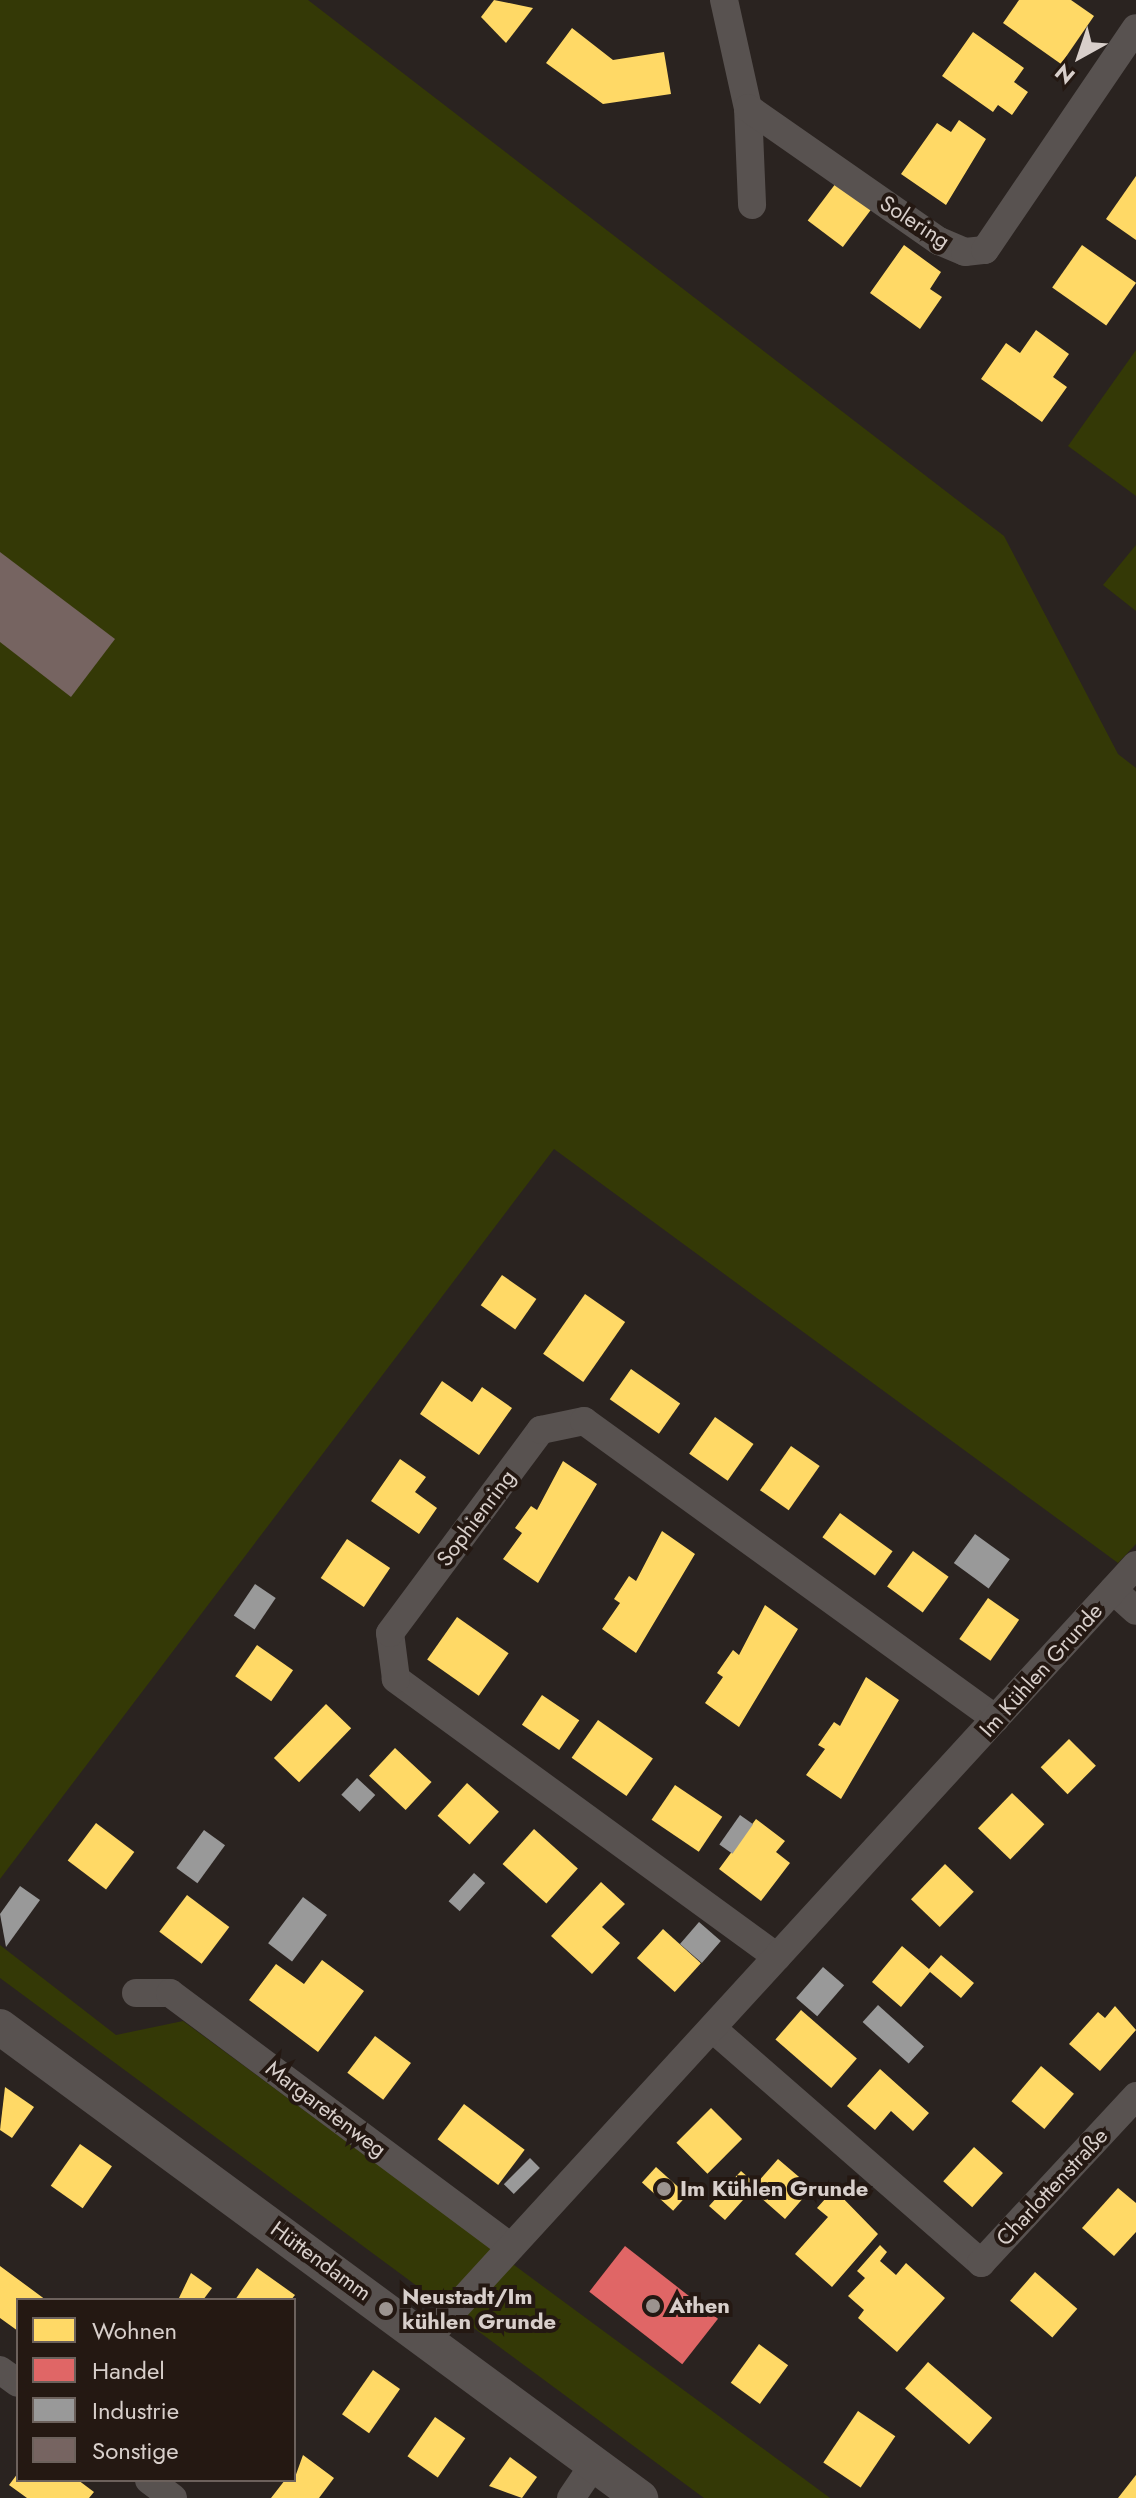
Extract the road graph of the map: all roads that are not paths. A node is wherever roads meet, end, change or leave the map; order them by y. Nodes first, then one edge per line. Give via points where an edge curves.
1 (724, 0) edge
2 (1136, 28) edge
3 (748, 108) junction
4 (752, 205) dead end
5 (1136, 1565) edge
6 (1113, 1590) junction
7 (1136, 1611) edge
8 (996, 1719) junction
9 (777, 1957) junction
10 (136, 1993) dead end
11 (0, 2027) edge
12 (713, 2029) junction
13 (1136, 2096) edge
14 (510, 2246) junction
15 (426, 2340) junction
16 (594, 2464) junction
17 (152, 2482) edge
18 (173, 2498) edge
19 (571, 2498) edge
20 (640, 2498) edge

1 - 3 street
2 - 3 street, Solering via 985,250 965,252 939,241
3 - 4 street
5 - 6 street, Im Kühlen Grunde
6 - 7 street
6 - 8 street, Im Kühlen Grunde
8 - 9 street, Im Kühlen Grunde
8 - 9 street, Sophienring via 584,1421 541,1430 390,1633 396,1679
9 - 12 street, Im Kühlen Grunde
10 - 14 street, Margaretenweg via 170,1993
11 - 15 street, Hüttendamm
12 - 13 street, Charlottenstraße via 981,2263
12 - 14 street, Im Kühlen Grunde
14 - 15 street, Im Kühlen Grunde
15 - 16 street, Hüttendamm
16 - 19 street
16 - 20 street, Hüttendamm
17 - 18 street

